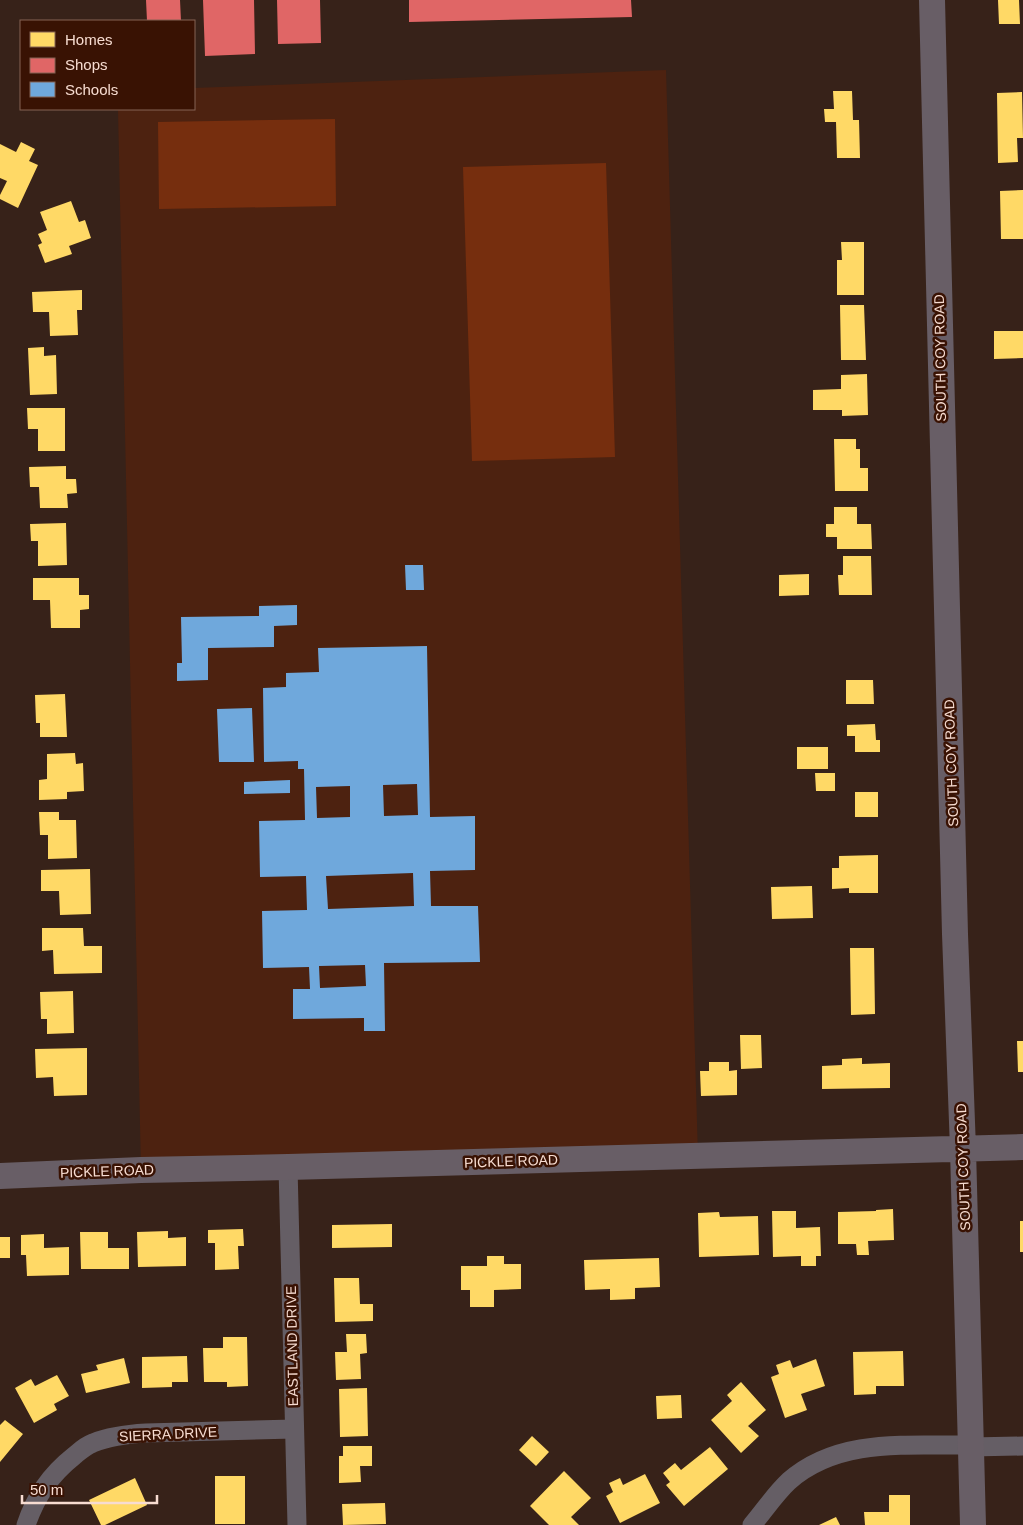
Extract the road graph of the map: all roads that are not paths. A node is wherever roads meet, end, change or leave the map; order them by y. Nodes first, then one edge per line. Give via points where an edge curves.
1 (932, 0) edge
2 (1023, 1148) edge
3 (963, 1149) junction
4 (288, 1168) junction
5 (0, 1176) edge
6 (294, 1429) junction
7 (971, 1446) junction
8 (1023, 1446) edge
9 (26, 1525) edge
10 (297, 1525) edge
11 (752, 1525) edge
12 (973, 1525) edge

1 - 3 street, SOUTH COY ROAD
2 - 3 street, PICKLE ROAD
3 - 4 street, PICKLE ROAD
3 - 7 street, SOUTH COY ROAD
4 - 5 street, PICKLE ROAD
4 - 6 street, EASTLAND DRIVE
6 - 9 street, SIERRA DRIVE via 140,1433 95,1442 84,1447 54,1474 38,1496
6 - 10 street, EASTLAND DRIVE
7 - 8 street
7 - 11 street via 875,1447 834,1455 789,1481
7 - 12 street, SOUTH COY ROAD

